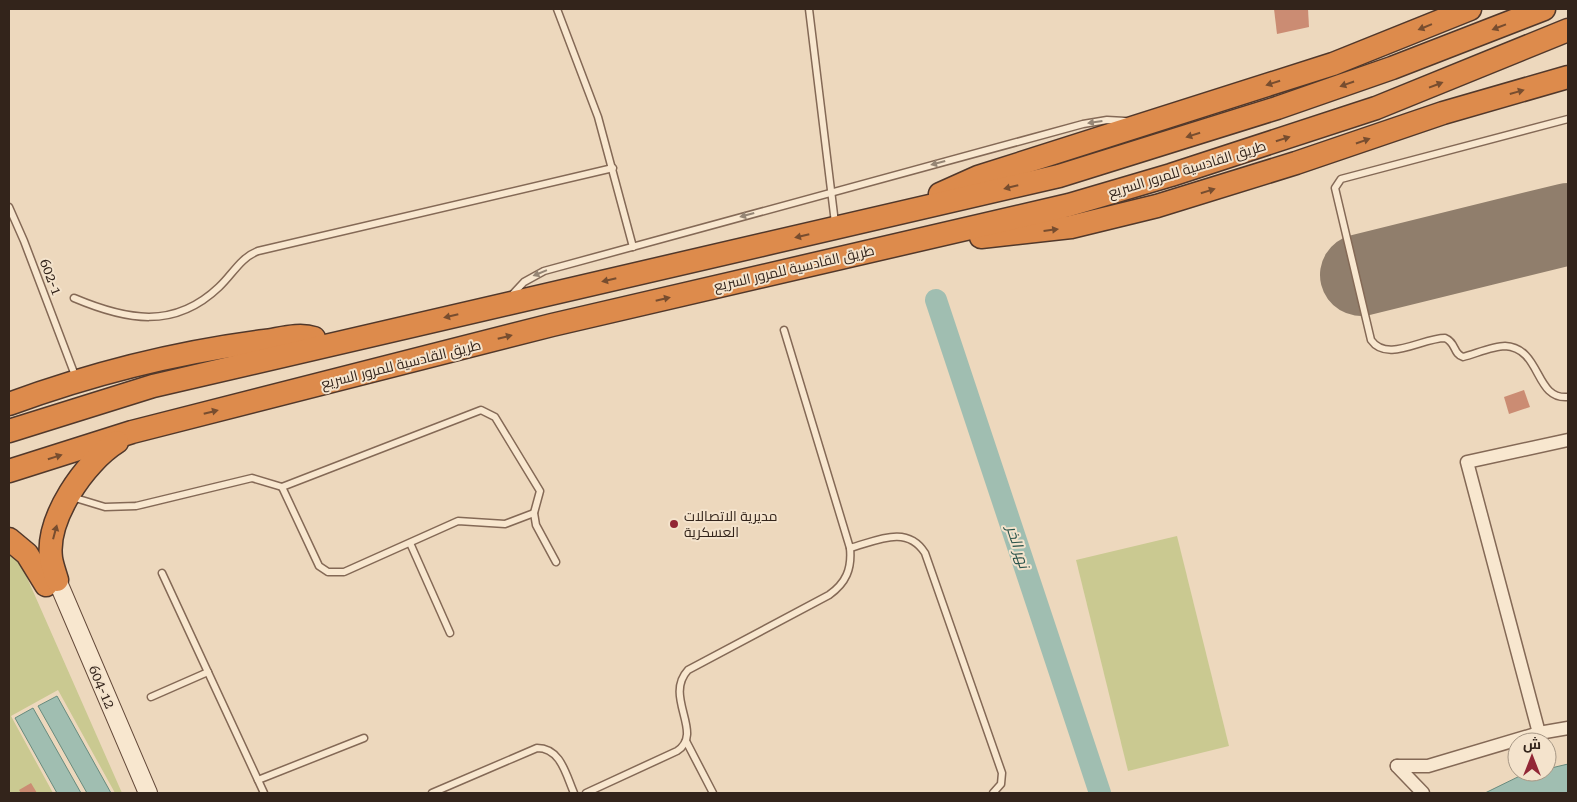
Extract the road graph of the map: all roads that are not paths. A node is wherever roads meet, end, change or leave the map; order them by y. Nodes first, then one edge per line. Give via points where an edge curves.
1 (558, 9) edge
2 (809, 9) edge
3 (1470, 9) edge
4 (1544, 9) edge
5 (1568, 30) edge
6 (1568, 77) edge
7 (1568, 119) edge
8 (1143, 125) junction
9 (613, 168) junction
10 (830, 193) junction
11 (9, 207) edge
12 (889, 217) junction
13 (835, 228) junction
14 (898, 245) junction
15 (633, 246) junction
16 (74, 298) dead end
17 (508, 303) junction
18 (784, 330) dead end
19 (326, 344) junction
20 (77, 382) junction
21 (1568, 397) edge
22 (9, 404) edge
23 (9, 431) edge
24 (132, 432) junction
25 (1568, 440) edge
26 (9, 471) edge
27 (282, 487) junction
28 (68, 496) junction
29 (534, 513) junction
30 (9, 539) edge
31 (410, 543) junction
32 (850, 548) junction
33 (556, 562) dead end
34 (162, 573) dead end
35 (51, 582) junction
36 (450, 633) dead end
37 (208, 672) junction
38 (151, 697) dead end
39 (1568, 728) edge
40 (1538, 732) edge
41 (1549, 732) edge
42 (364, 738) dead end
43 (686, 741) junction
44 (1507, 743) edge
45 (258, 780) junction
46 (135, 793) edge
47 (148, 793) edge
48 (264, 793) edge
49 (432, 793) edge
50 (574, 793) edge
51 (586, 793) edge
52 (713, 793) edge
53 (993, 793) edge
54 (1423, 793) edge

1 - 9 lane via 598,116
2 - 10 lane
3 -> 8 highway via 1333,64
4 -> 12 highway, طريق القادسية للمرور السريع via 1277,108 1058,176
14 -> 5 highway, طريق القادسية للمرور السريع via 1069,204 1172,175 1376,108
14 -> 6 highway via 1072,228 1157,206 1443,113
7 - 21 lane via 1341,179 1335,188 1374,346 1387,351 1445,338 1463,357 1505,346 1524,353 1549,391
8 -> 10 lane via 1119,120 1083,124
8 - 12 highway via 978,177
9 - 15 lane
9 - 16 lane via 258,251 241,261 211,294 184,310 169,314 145,318 122,316
10 - 13 lane
10 -> 15 lane
11 - 20 lane, 602-1
12 - 13 highway, طريق القادسية للمرور السريع
13 -> 17 highway, طريق القادسية للمرور السريع
24 -> 14 highway, طريق القادسية للمرور السريع via 552,325
15 -> 17 lane via 537,273 517,288
17 -> 19 highway, طريق القادسية للمرور السريع
18 - 32 lane
19 - 20 highway via 309,336 243,344 138,364
19 - 23 highway, طريق القادسية للمرور السريع via 153,386
20 - 22 highway
26 -> 24 highway, طريق القادسية للمرور السريع
24 - 28 highway via 95,460
25 - 40 street via 1467,462
27 - 28 lane via 252,478 136,506 105,507
27 - 29 lane via 481,410 495,417 540,491
27 - 31 lane via 319,566 328,572 344,572
35 -> 28 highway via 52,546
29 - 31 lane via 505,524 458,521
29 - 33 lane via 536,525
30 - 35 highway
31 - 36 lane
32 - 43 lane via 849,570 838,589 684,674 678,691 688,732
32 - 53 lane via 898,536 916,542 925,553 1002,773 1002,784
34 - 37 lane
35 - 46 main road, 604-12
35 - 47 main road, 604-12
37 - 38 lane
37 - 45 lane
39 - 41 street
42 - 45 lane
43 - 51 lane via 676,750
43 - 52 lane
44 - 54 street via 1428,766 1397,766
45 - 48 lane
49 - 50 lane via 538,748 557,756

